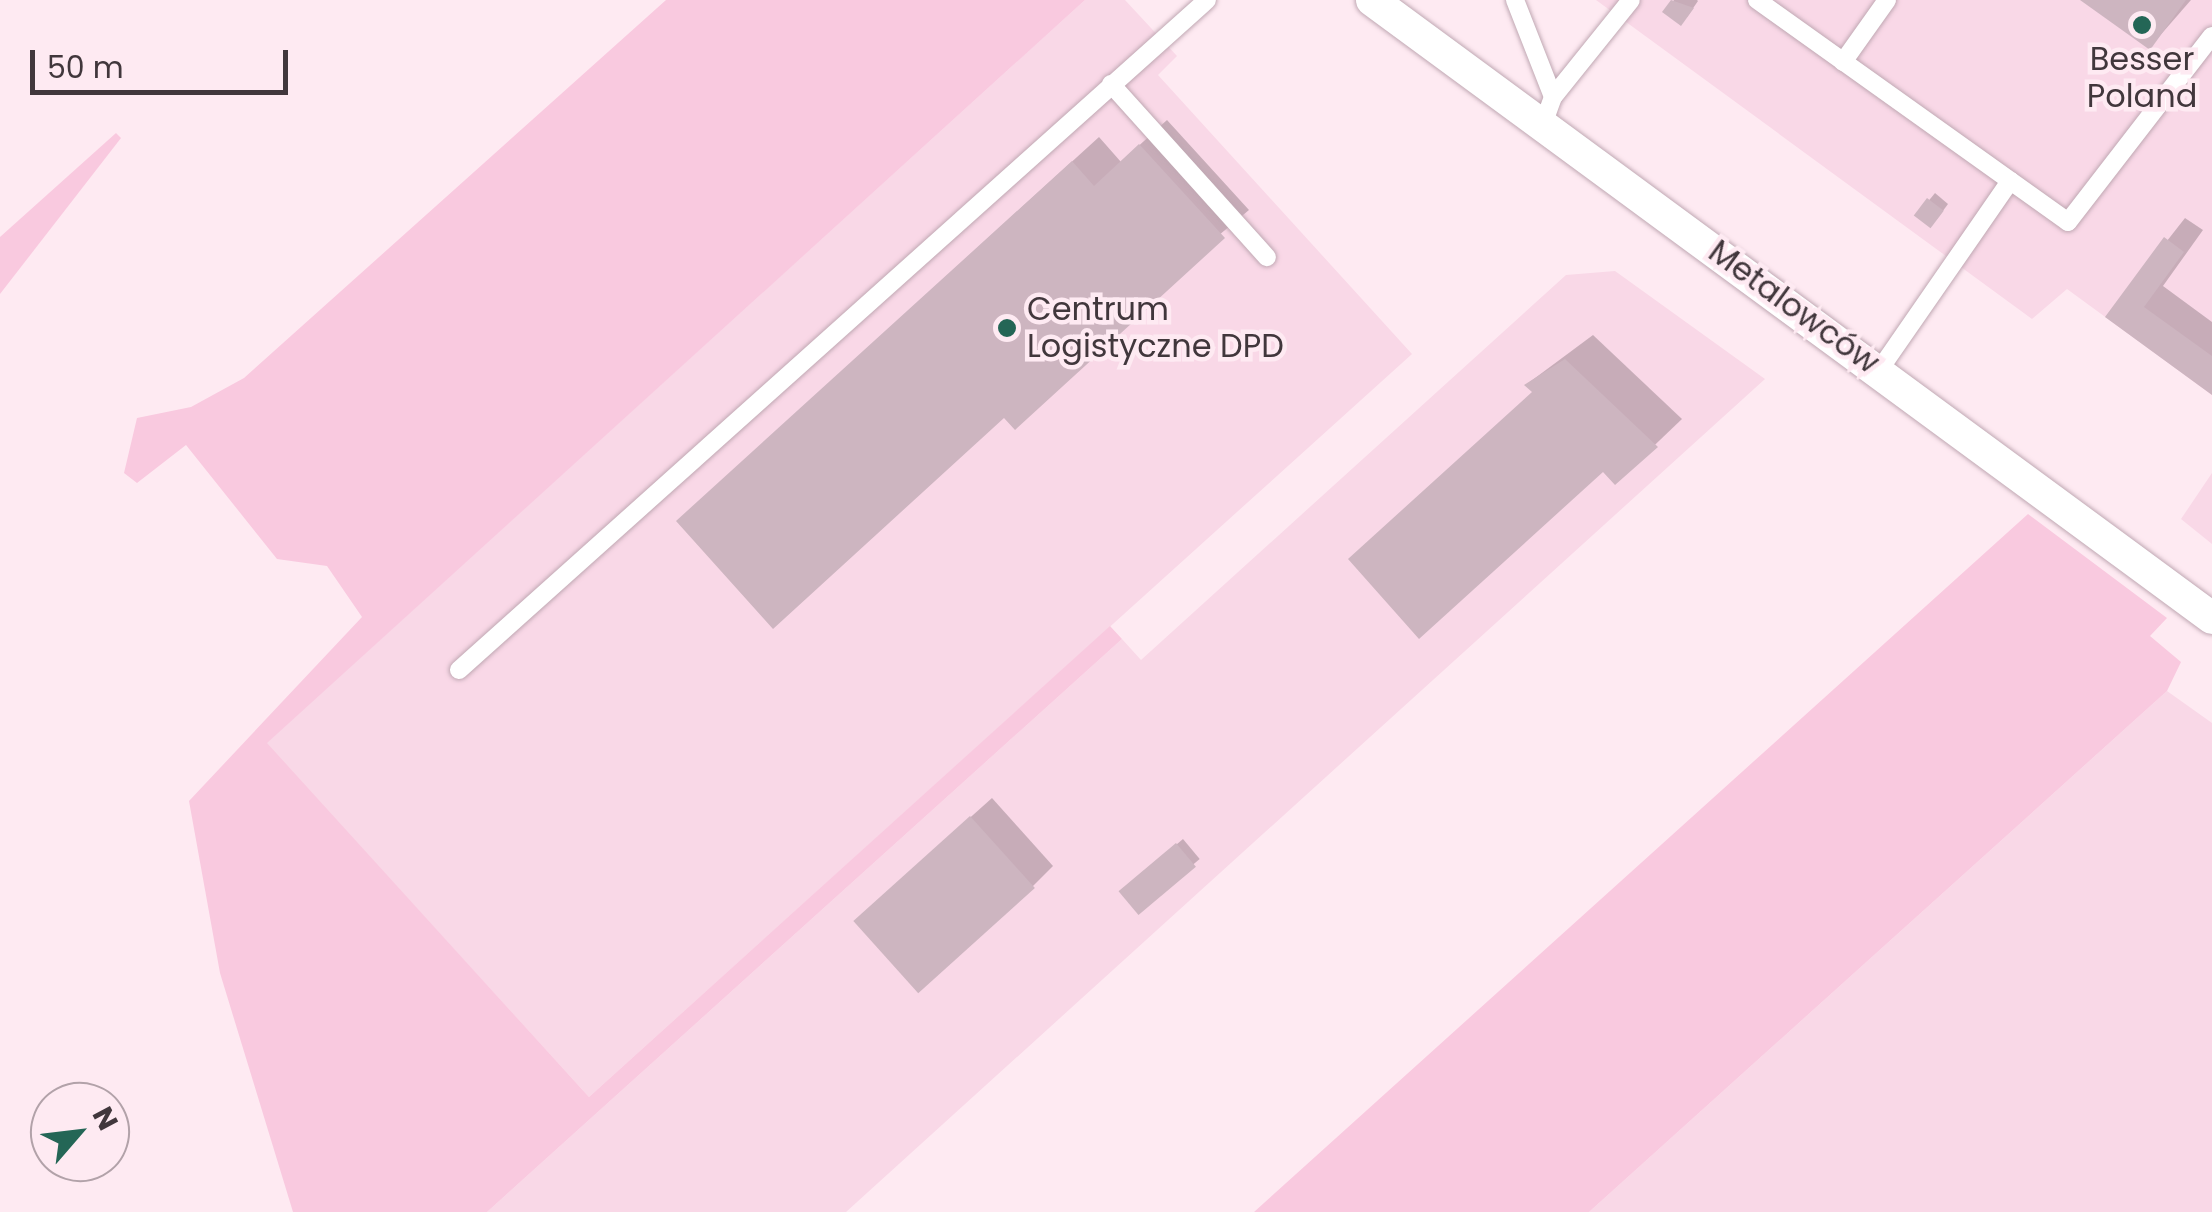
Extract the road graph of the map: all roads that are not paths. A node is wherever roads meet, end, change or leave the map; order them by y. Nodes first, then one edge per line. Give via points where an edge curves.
1 (1207, 0) edge
2 (1372, 0) edge
3 (1515, 0) edge
4 (1631, 0) edge
5 (1757, 0) edge
6 (1887, 0) edge
7 (2212, 36) edge
8 (1843, 62) junction
9 (1111, 84) junction
10 (1548, 111) junction
11 (2010, 182) junction
12 (1267, 257) dead end
13 (1880, 369) junction
14 (2207, 604) edge
15 (459, 670) dead end

1 - 9 lane
2 - 10 street, Metalowców
3 - 10 lane
4 - 10 lane
5 - 8 lane
6 - 8 lane
7 - 11 lane via 2068,222
8 - 11 lane
9 - 12 lane
9 - 15 lane
10 - 13 street, Metalowców
11 - 13 lane
13 - 14 street, Metalowców

